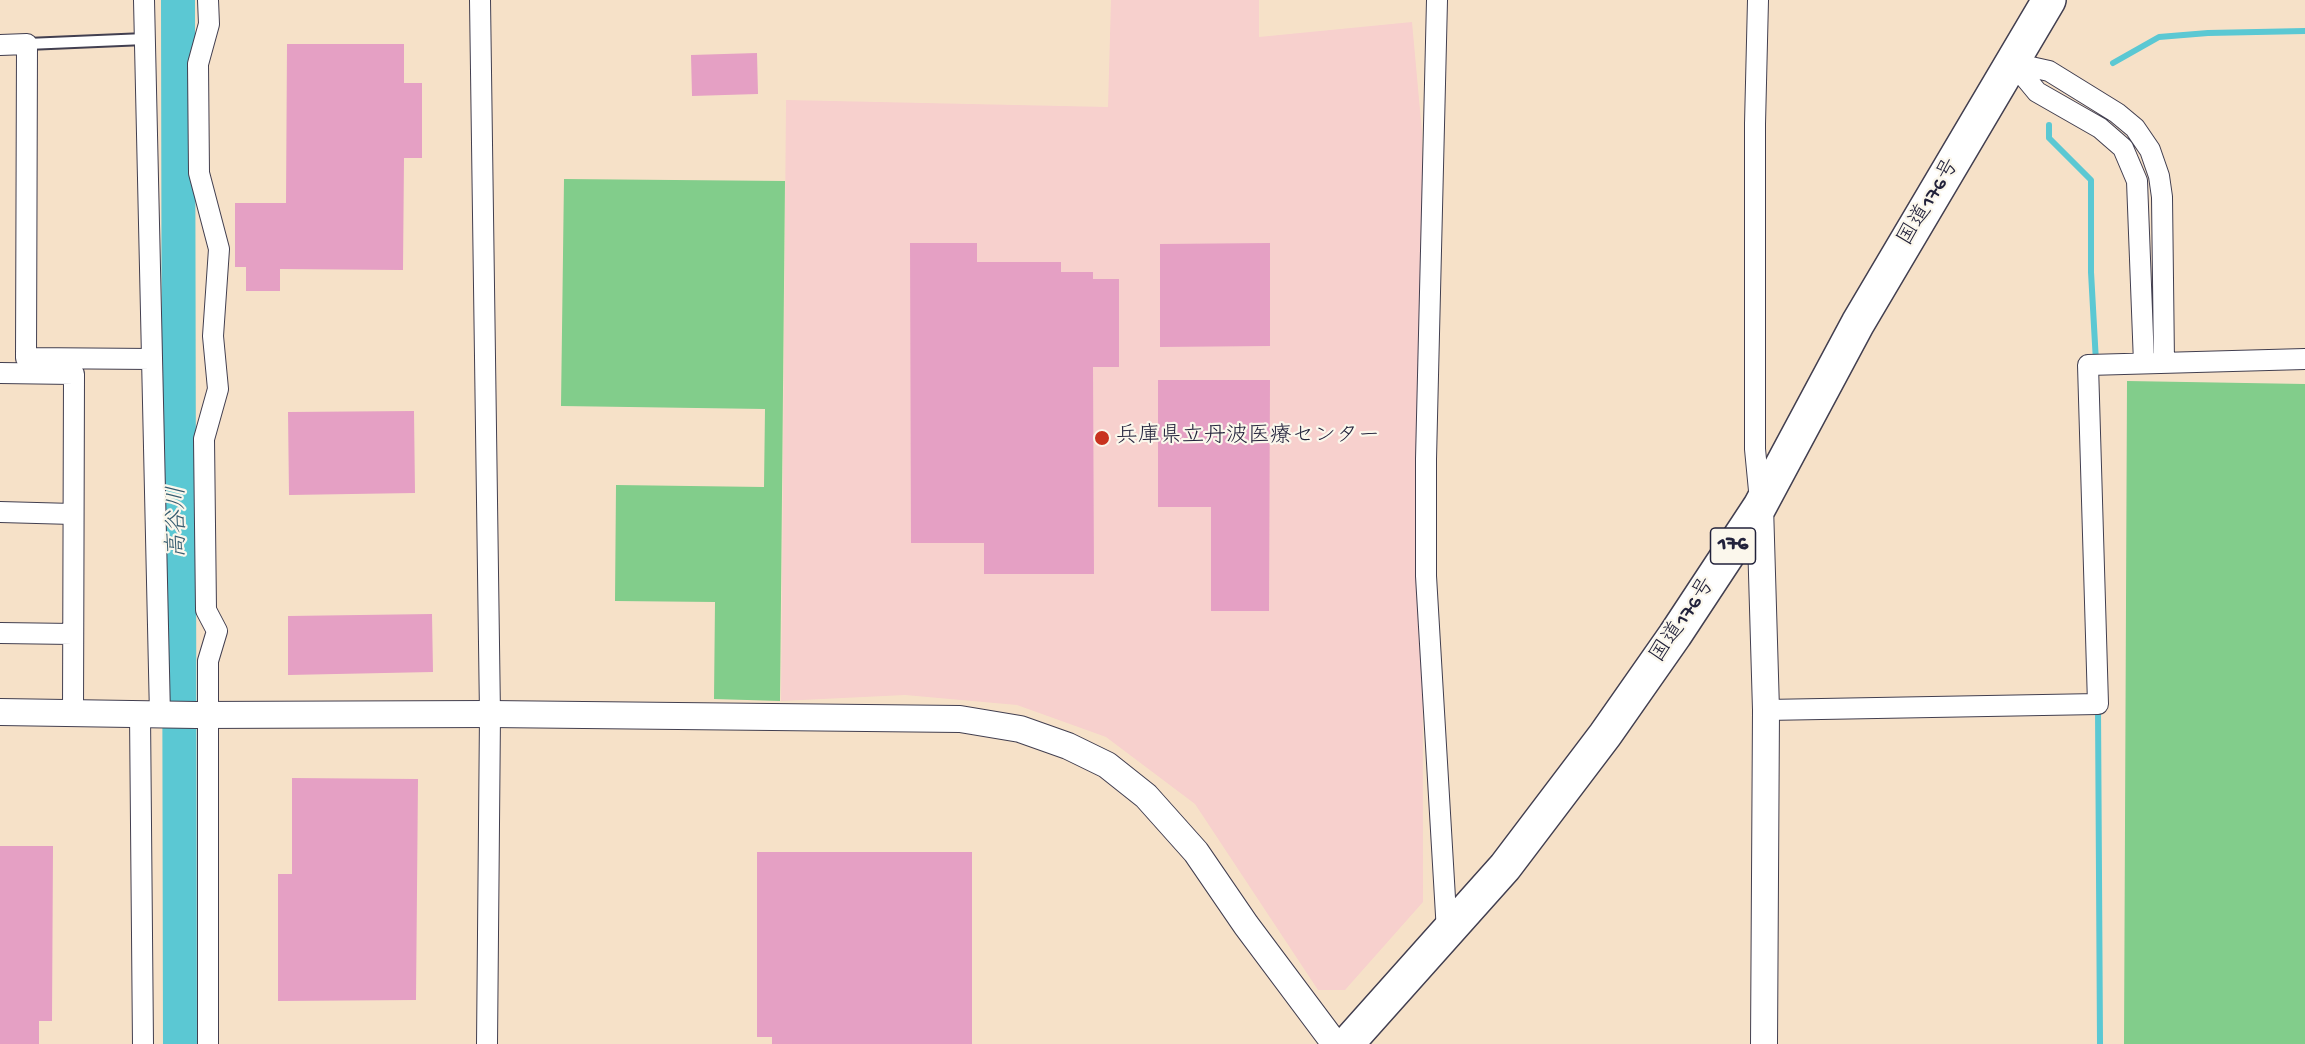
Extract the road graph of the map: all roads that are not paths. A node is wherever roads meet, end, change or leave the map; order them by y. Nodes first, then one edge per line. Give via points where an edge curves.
1 (144, 0) edge
2 (208, 0) edge
3 (480, 0) edge
4 (1437, 0) edge
5 (1758, 0) edge
6 (2049, 0) edge
7 (145, 39) junction
8 (27, 44) junction
9 (0, 45) edge
10 (2013, 63) junction
11 (152, 359) junction
12 (2305, 359) edge
13 (2164, 362) junction
14 (2144, 363) junction
15 (0, 373) edge
16 (1760, 506) junction
17 (0, 512) edge
18 (73, 513) junction
19 (0, 633) edge
20 (73, 634) junction
21 (1766, 710) junction
22 (0, 712) edge
23 (73, 713) junction
24 (150, 714) junction
25 (490, 714) junction
26 (202, 715) junction
27 (1447, 932) junction
28 (143, 1044) edge
29 (208, 1044) edge
30 (487, 1044) edge
31 (1335, 1044) edge
32 (1347, 1044) edge
33 (1764, 1044) edge

1 - 7 street
2 - 26 street via 209,24 198,64 199,173 219,249 213,336 218,389 204,439 206,609 217,631 208,661
3 - 25 street
4 - 27 street via 1426,576
5 - 16 street via 1755,448
6 - 10 highway, 国道176号 / 176
7 - 8 lane
7 - 11 street
8 - 9 street
8 - 11 street via 26,358
10 - 13 street via 2049,71 2117,113 2135,128 2150,150 2162,197
10 - 14 street via 2037,92 2100,128 2123,148 2137,181
10 - 16 highway, 国道176号 / 176 via 1858,323
11 - 24 street
12 - 13 street
13 - 14 street
14 - 21 street via 2088,364 2098,704
15 - 18 street via 74,374
16 - 21 street
16 - 27 highway, 国道176号 / 176 via 1605,735 1505,867
17 - 18 street
18 - 20 street
19 - 20 street
20 - 23 street
21 - 33 street
22 - 23 street
23 - 24 street
24 - 26 street
24 - 28 street
25 - 26 street
25 - 30 street
25 - 31 street via 960,719 1020,729 1068,746 1107,765 1153,804 1196,852
26 - 29 street
27 - 32 highway, 国道176号 / 176

